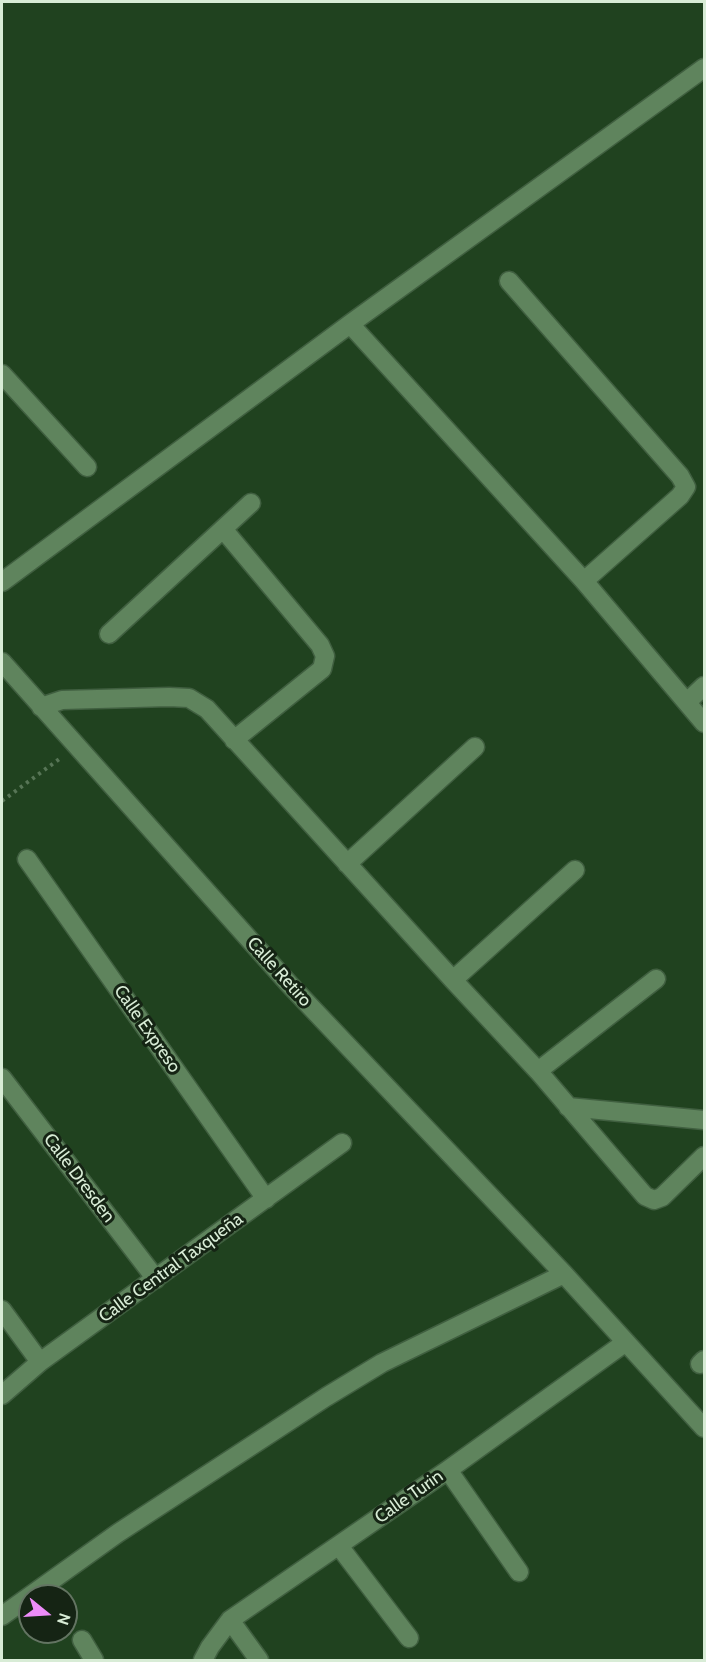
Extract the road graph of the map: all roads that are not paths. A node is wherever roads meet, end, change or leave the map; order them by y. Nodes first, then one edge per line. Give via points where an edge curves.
1 (705, 68) edge
2 (509, 281) dead end
3 (350, 324) junction
4 (2, 374) edge
5 (87, 467) dead end
6 (250, 503) dead end
7 (223, 529) junction
8 (584, 581) junction
9 (2, 582) edge
10 (109, 634) dead end
11 (2, 662) edge
12 (705, 686) edge
13 (687, 702) junction
14 (41, 707) junction
15 (705, 723) edge
16 (234, 740) junction
17 (475, 747) dead end
18 (27, 859) dead end
19 (347, 864) junction
20 (574, 870) dead end
21 (656, 979) dead end
22 (453, 980) junction
23 (538, 1071) junction
24 (2, 1078) edge
25 (568, 1107) junction
26 (705, 1120) edge
27 (342, 1143) dead end
28 (705, 1156) edge
29 (266, 1199) junction
30 (564, 1274) junction
31 (156, 1279) junction
32 (2, 1310) edge
33 (626, 1342) junction
34 (40, 1362) junction
35 (2, 1395) edge
36 (705, 1428) edge
37 (448, 1470) junction
38 (339, 1546) junction
39 (519, 1572) dead end
40 (2, 1616) edge
41 (230, 1620) junction
42 (409, 1638) dead end
43 (82, 1640) dead end
44 (94, 1660) edge
45 (203, 1660) edge
46 (258, 1660) edge

1 - 3 street
2 - 8 street via 686,487 681,496
3 - 8 street
3 - 9 street
4 - 5 street
6 - 7 street
7 - 10 street
7 - 16 street via 325,656 322,669
8 - 13 street
11 - 14 street, Calle Retiro
12 - 13 street
13 - 15 street
14 - 16 street via 62,700 189,698 207,709
14 - 30 street, Calle Retiro via 289,984
16 - 19 street
17 - 19 street
18 - 29 street, Calle Expreso
19 - 22 street
20 - 22 street
21 - 23 street
22 - 23 street
23 - 25 street
24 - 31 street, Calle Dresden
25 - 26 street
25 - 28 street via 645,1196 654,1200
27 - 29 street, Calle Central Taxqueña
29 - 31 street, Calle Central Taxqueña
30 - 33 street, Calle Retiro
30 - 40 street via 382,1363 326,1397 118,1533
31 - 34 street, Calle Central Taxqueña
32 - 34 street
33 - 36 street, Calle Retiro
33 - 37 street, Calle Turin
34 - 35 street, Calle Central Taxqueña
37 - 38 street, Calle Turin
37 - 39 street
38 - 41 street, Calle Turin
38 - 42 street
41 - 45 street, Calle Turin
41 - 46 street
43 - 44 street

